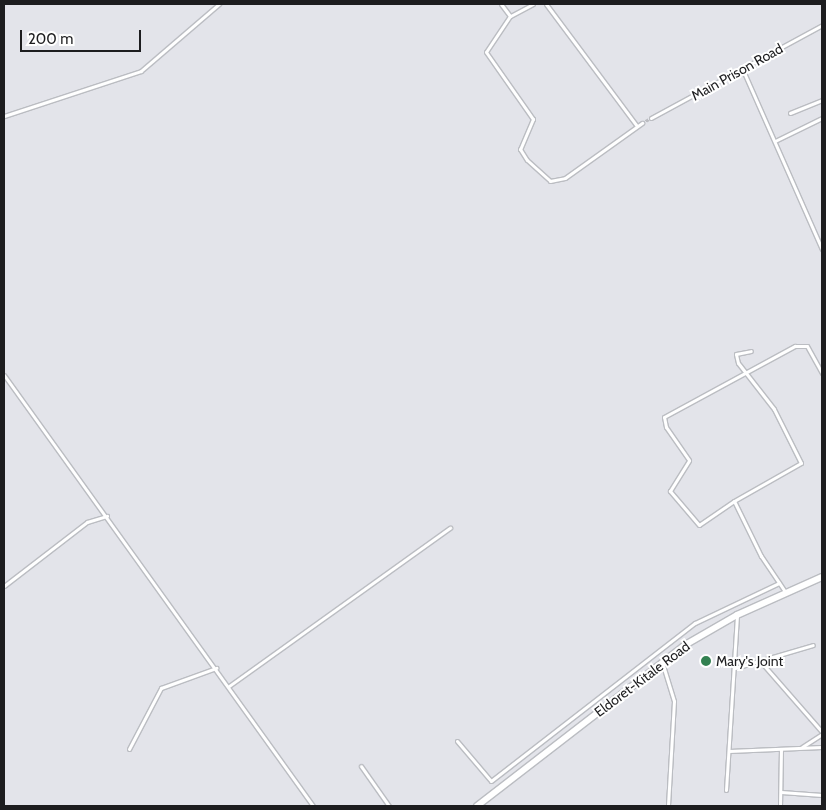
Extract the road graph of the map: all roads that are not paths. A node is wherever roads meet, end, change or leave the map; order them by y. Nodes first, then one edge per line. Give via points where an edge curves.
1 (219, 4) edge
2 (501, 4) edge
3 (533, 4) edge
4 (546, 4) edge
5 (510, 16) junction
6 (822, 25) edge
7 (742, 68) junction
8 (822, 100) edge
9 (790, 113) dead end
10 (4, 116) edge
11 (651, 118) tunnel mouth
12 (822, 118) edge
13 (642, 123) tunnel mouth
14 (637, 126) junction
15 (775, 141) junction
16 (822, 249) edge
17 (752, 351) dead end
18 (822, 372) edge
19 (743, 373) junction
20 (4, 375) edge
21 (734, 501) junction
22 (107, 516) junction
23 (450, 528) dead end
24 (822, 577) edge
25 (779, 583) junction
26 (4, 586) edge
27 (786, 593) junction
28 (737, 615) junction
29 (813, 645) dead end
30 (662, 662) junction
31 (761, 662) junction
32 (216, 668) junction
33 (736, 668) junction
34 (229, 686) junction
35 (822, 733) edge
36 (457, 741) dead end
37 (822, 747) edge
38 (801, 748) junction
39 (130, 749) dead end
40 (781, 749) junction
41 (729, 751) junction
42 (361, 766) dead end
43 (726, 790) dead end
44 (781, 792) junction
45 (822, 795) edge
46 (313, 806) edge
47 (389, 806) edge
48 (477, 806) edge
49 (668, 806) edge
50 (780, 806) edge

1 - 10 street via 141,71
2 - 5 street
3 - 5 street
4 - 14 street
5 - 14 street via 486,52 533,118 520,149 550,181 565,178
6 - 7 street, Main Prison Road
7 - 11 street, Main Prison Road
7 - 15 street
8 - 9 street
12 - 15 street
13 - 14 street
15 - 16 street
17 - 19 street via 735,356
18 - 19 street via 803,344
19 - 21 street via 749,373 760,394 770,403 800,463
19 - 21 street via 670,411 664,420 690,460 669,488 696,522 699,525
20 - 22 street
21 - 25 street
22 - 26 street via 87,522
22 - 32 street
23 - 34 street
24 - 27 highway, Eldoret-Kitale Road
25 - 27 street
25 - 36 street via 689,628 491,781
27 - 28 highway, Eldoret-Kitale Road
28 - 30 highway, Eldoret-Kitale Road
28 - 33 street
29 - 31 street
30 - 48 highway, Eldoret-Kitale Road
30 - 49 street via 674,701
31 - 33 street
31 - 35 street
32 - 34 street
32 - 39 street via 161,688
33 - 41 street
34 - 46 street
35 - 38 street
37 - 38 street
38 - 40 street
40 - 41 street
40 - 44 street
41 - 43 street
42 - 47 street
44 - 45 street
44 - 50 street

